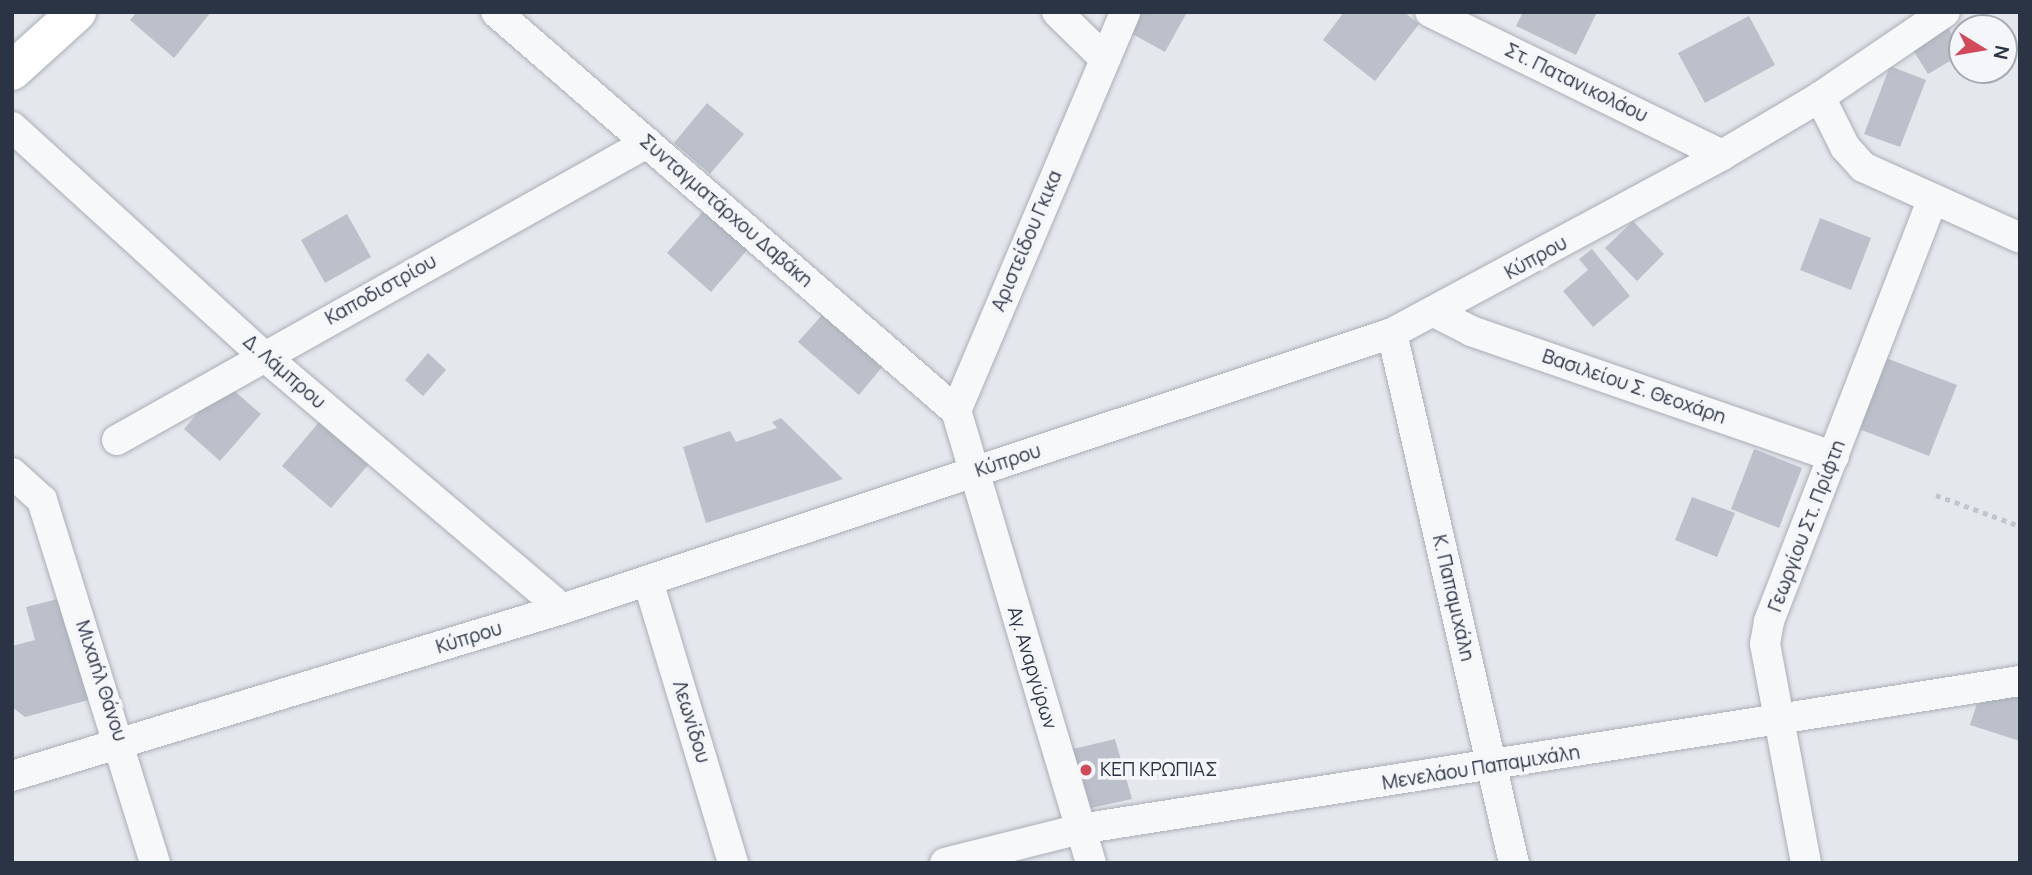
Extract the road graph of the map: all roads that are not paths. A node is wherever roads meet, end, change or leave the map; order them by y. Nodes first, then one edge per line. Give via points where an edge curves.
1 (76, 12) edge
2 (496, 12) edge
3 (1057, 12) edge
4 (1125, 12) edge
5 (1430, 12) edge
6 (1945, 12) edge
7 (1103, 57) junction
8 (12, 71) edge
9 (1820, 97) junction
10 (12, 127) edge
11 (647, 143) junction
12 (1721, 155) junction
13 (1932, 200) junction
14 (2020, 238) edge
15 (1436, 313) junction
16 (1392, 333) junction
17 (263, 355) junction
18 (956, 411) junction
19 (117, 440) dead end
20 (1834, 457) junction
21 (974, 472) junction
22 (12, 473) edge
23 (648, 581) junction
24 (562, 610) junction
25 (2020, 681) edge
26 (1775, 718) junction
27 (121, 744) junction
28 (1493, 767) junction
29 (12, 776) edge
30 (1080, 829) junction
31 (155, 863) edge
32 (733, 863) edge
33 (945, 863) edge
34 (1091, 863) edge
35 (1514, 863) edge
36 (1806, 863) edge

1 - 8 main road
2 - 11 street, Συνταγματάρχου Δαβάκη
3 - 7 street
4 - 7 street, Αριστείδου Γκικα
5 - 12 street, Στ. Πατανικολάου
6 - 9 street, Κύπρου
7 - 18 street, Αριστείδου Γκικα
9 - 12 street, Κύπρου
9 - 13 street via 1845,146 1863,167
10 - 17 street, Δ. Λάμπρου
11 - 17 street, Καποδιστρίου
11 - 18 street, Συνταγματάρχου Δαβάκη
12 - 15 street, Κύπρου
13 - 14 street
13 - 20 street, Γεωργίου Στ. Πρίφτη
15 - 16 street, Κύπρου
15 - 20 street, Βασιλείου Σ. Θεοχάρη via 1471,331
16 - 21 street, Κύπρου
16 - 28 street, Κ. Παπαμιχάλη
17 - 19 street, Καποδιστρίου
17 - 24 street, Δ. Λάμπρου
18 - 21 street
20 - 26 street, Γεωργίου Στ. Πρίφτη via 1769,621 1765,644
21 - 23 street, Κύπρου
21 - 30 street, Αγ. Αναργύρων
22 - 27 street, Μιχαήλ Θάνου via 42,500
23 - 24 street, Κύπρου
23 - 32 street, Λεωνίδου
24 - 27 street, Κύπρου
25 - 26 street, Μενελάου Παπαμιχάλη
26 - 28 street, Μενελάου Παπαμιχάλη
26 - 36 street, Γεωργίου Στ. Πρίφτη
27 - 29 street, Κύπρου
27 - 31 street, Μιχαήλ Θάνου
28 - 30 street, Μενελάου Παπαμιχάλη
28 - 35 street, Κ. Παπαμιχάλη
30 - 33 street, Μενελάου Παπαμιχάλη
30 - 34 street, Αγ. Αναργύρων

